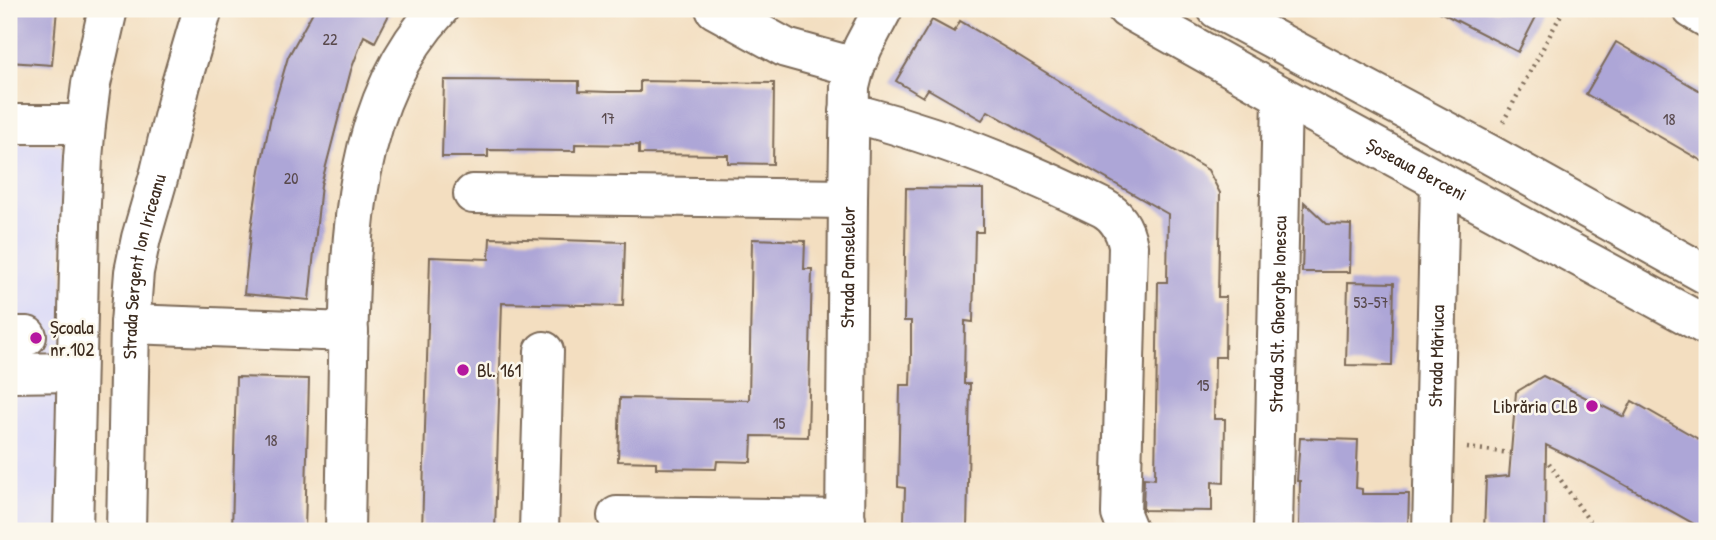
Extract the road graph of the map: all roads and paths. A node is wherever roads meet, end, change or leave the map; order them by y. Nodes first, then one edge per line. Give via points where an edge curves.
1 (108, 9) edge
2 (203, 9) edge
3 (439, 9) edge
4 (715, 9) edge
5 (883, 9) edge
6 (1127, 9) edge
7 (1217, 9) edge
8 (1564, 9) edge
9 (1692, 9) edge
10 (1707, 18) edge
11 (855, 67) junction
12 (1282, 96) junction
13 (849, 112) junction
14 (9, 124) edge
15 (86, 124) junction
16 (1487, 153) junction
17 (1440, 182) junction
18 (473, 194) dead end
19 (848, 200) junction
20 (1707, 275) edge
21 (130, 324) junction
22 (1707, 327) edge
23 (349, 332) junction
24 (544, 351) dead end
25 (76, 372) junction
26 (9, 373) edge
27 (1434, 444) junction
28 (1511, 453) dead end
29 (1549, 463) dead end
30 (617, 516) dead end
31 (845, 525) edge
32 (73, 531) edge
33 (126, 531) edge
34 (345, 531) edge
35 (538, 531) edge
36 (1128, 531) edge
37 (1273, 531) edge
38 (1432, 531) edge
39 (1596, 531) edge

1 - 15 main road
2 - 21 main road, Strada Sergent Ion Iriceanu via 136,255
3 - 23 main road via 396,67 373,128 357,198
4 - 11 main road via 786,48
5 - 11 main road, Strada Panselelor
6 - 12 main road, Șoseaua Berceni
7 - 16 main road
8 - 16 path
9 - 10 main road
11 - 13 main road, Strada Panselelor
12 - 17 main road, Șoseaua Berceni
12 - 37 main road, Strada Slt. Gheorghe Ionescu
13 - 19 main road, Strada Panselelor
13 - 36 main road via 987,155 1111,212 1119,221 1128,246 1121,514
14 - 15 main road
15 - 25 main road
16 - 20 main road
17 - 22 main road, Șoseaua Berceni
17 - 27 main road, Strada Măriuca
18 - 19 main road
19 - 31 main road, Strada Panselelor
21 - 23 main road
21 - 33 main road, Strada Sergent Ion Iriceanu
23 - 34 main road
24 - 35 main road
25 - 26 main road
25 - 32 main road
27 - 28 path
27 - 38 main road, Strada Măriuca
29 - 39 path
30 - 31 main road

